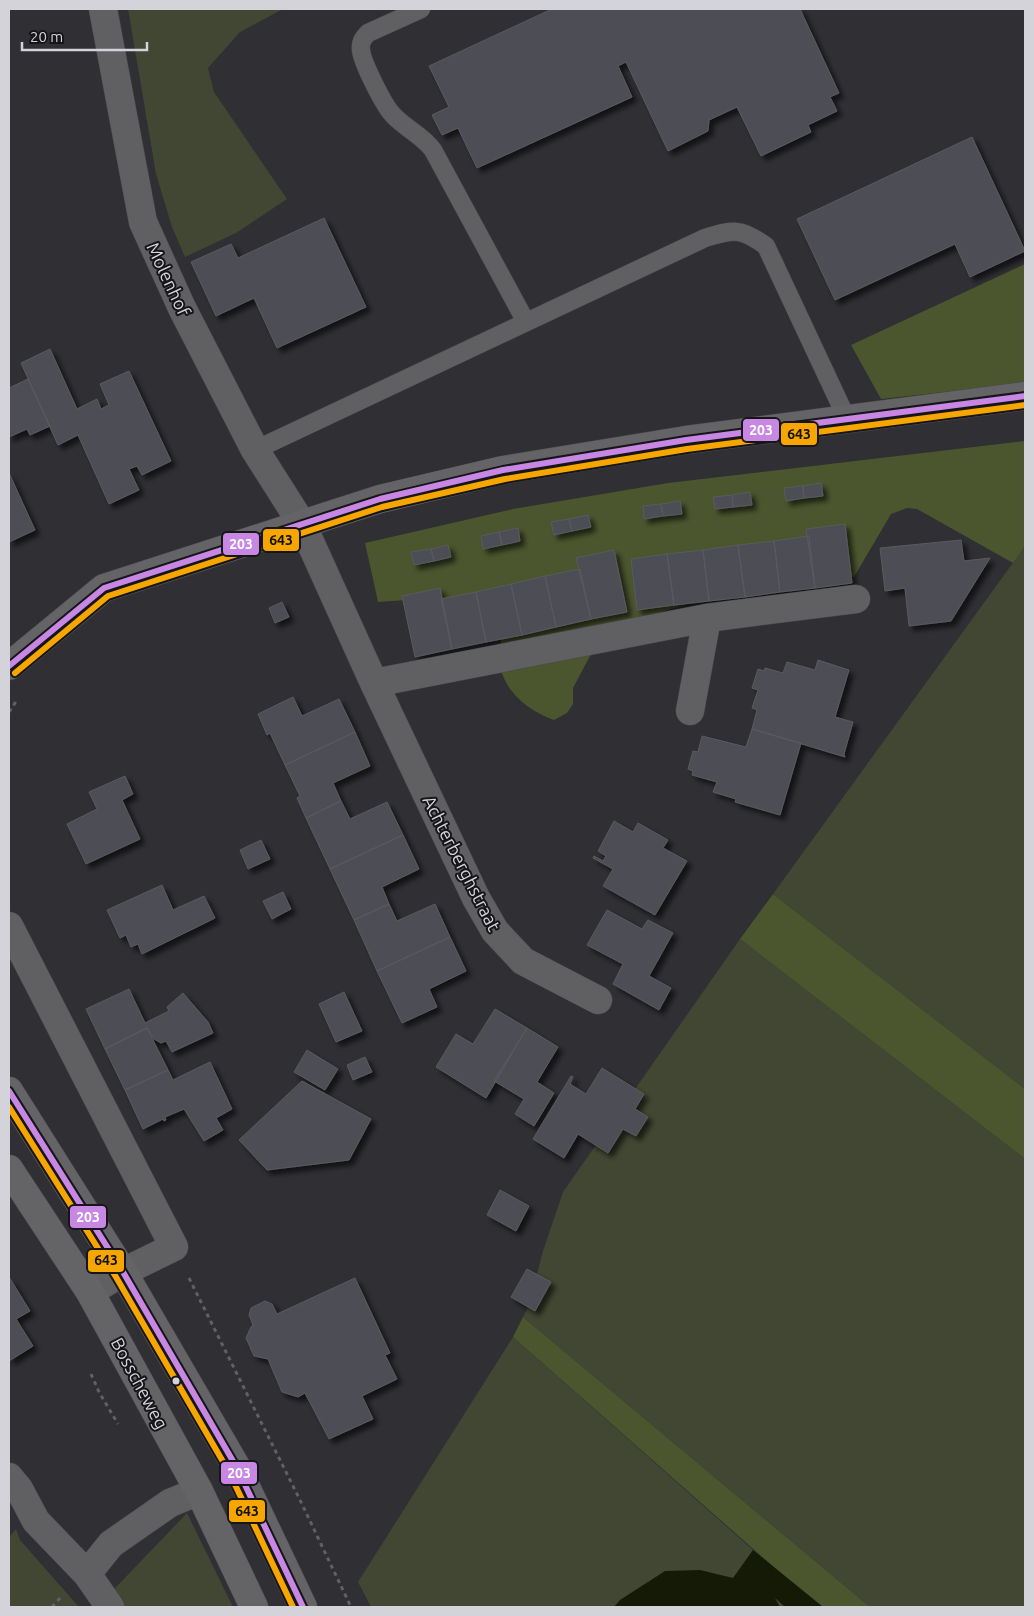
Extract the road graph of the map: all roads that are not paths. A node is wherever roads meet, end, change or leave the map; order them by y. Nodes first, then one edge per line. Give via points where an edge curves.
1 (103, 9) edge
2 (421, 9) edge
3 (526, 322) junction
4 (1025, 396) edge
5 (847, 419) junction
6 (255, 450) junction
7 (302, 524) junction
8 (856, 599) dead end
9 (706, 618) junction
10 (63, 620) junction
11 (9, 642) edge
12 (9, 666) edge
13 (374, 683) junction
14 (690, 711) dead end
15 (9, 926) edge
16 (598, 1000) dead end
17 (9, 1091) edge
18 (9, 1169) edge
19 (123, 1272) junction
20 (90, 1292) junction
21 (9, 1478) edge
22 (199, 1491) junction
23 (87, 1574) junction
24 (110, 1607) edge
25 (254, 1607) edge
26 (303, 1607) edge

1 - 6 street, Molenhof via 143,222 182,308
2 - 3 lane via 368,33 362,38 361,52 383,104 393,116 425,139 433,150
3 - 5 lane via 705,238 730,230 748,233 766,246
3 - 6 lane
4 - 5 street
5 - 7 street via 686,440 503,470 380,499
6 - 7 street, Molenhof
7 - 10 street via 104,588
7 - 13 street, Achterberghstraat
8 - 9 street
9 - 13 street
9 - 14 street
10 - 11 street
10 - 12 street
13 - 16 street, Achterberghstraat via 476,898 495,931 522,961
15 - 19 street via 174,1247
17 - 19 street
18 - 20 street, Bosscheweg
19 - 20 street
19 - 26 street via 237,1468
20 - 22 street, Bosscheweg
21 - 23 street via 19,1489 36,1521
22 - 23 street via 170,1503 111,1544
22 - 25 street, Bosscheweg
23 - 24 street

